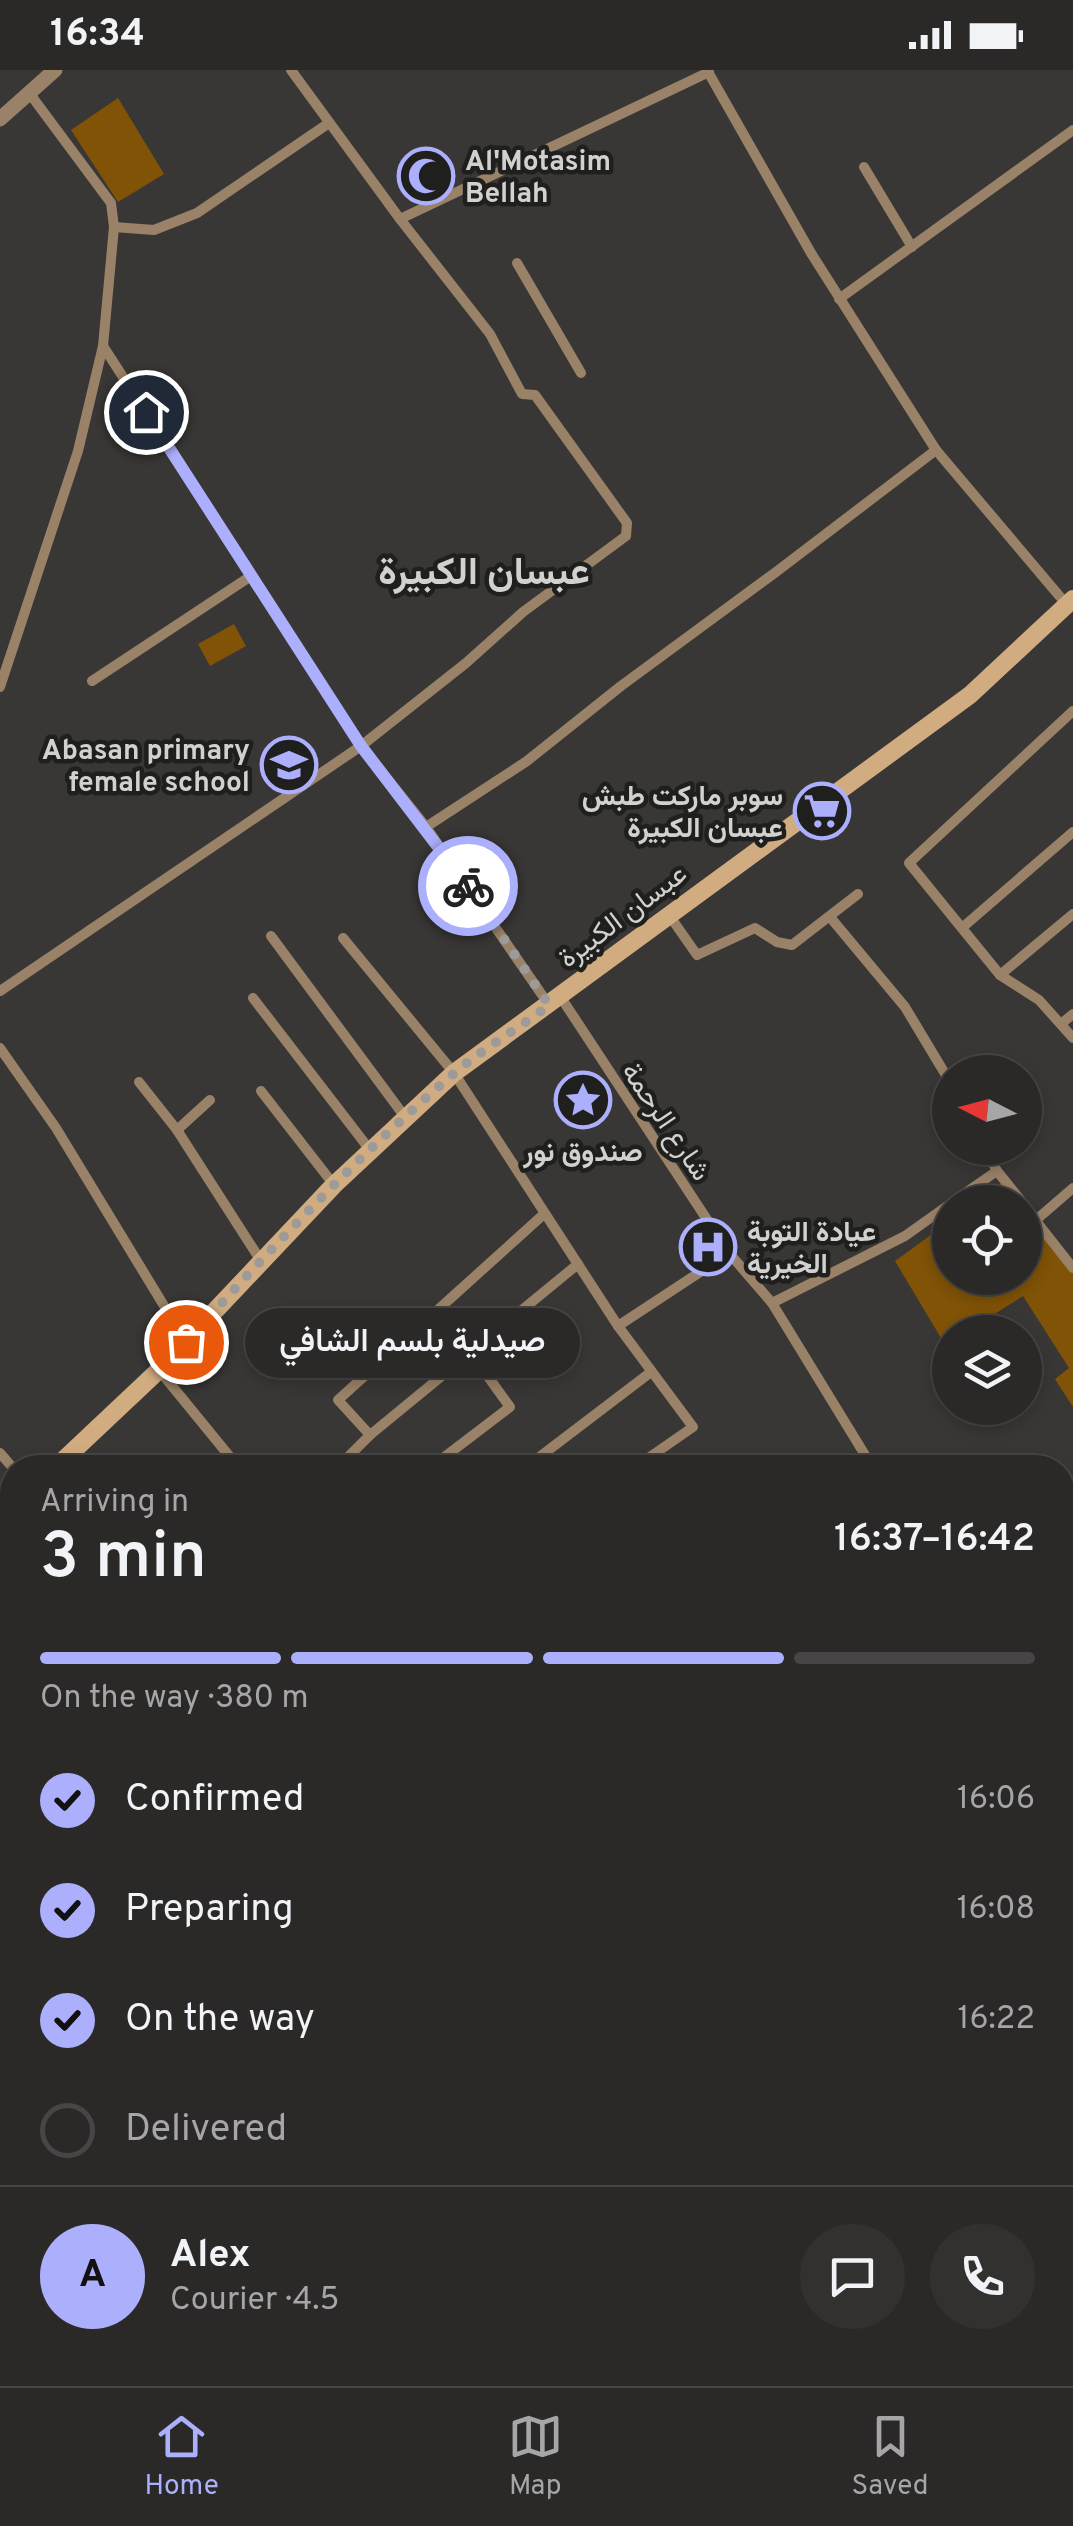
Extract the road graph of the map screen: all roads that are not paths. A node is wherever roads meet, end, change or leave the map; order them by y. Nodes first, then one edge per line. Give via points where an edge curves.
1 (292, 70) edge
2 (53, 71) edge
3 (708, 71) edge
4 (30, 94) junction
5 (0, 120) edge
6 (329, 123) junction
7 (1073, 130) edge
8 (864, 167) dead end
9 (400, 219) junction
10 (114, 226) junction
11 (912, 247) junction
12 (516, 264) dead end
13 (838, 299) junction
14 (104, 346) junction
15 (581, 373) dead end
16 (936, 450) junction
17 (251, 576) junction
18 (1070, 602) edge
19 (4, 653) edge
20 (92, 681) dead end
21 (0, 687) edge
22 (1073, 711) edge
23 (361, 746) junction
24 (426, 827) junction
25 (1073, 832) edge
26 (858, 894) dead end
27 (668, 913) junction
28 (1073, 914) edge
29 (830, 917) junction
30 (963, 927) junction
31 (272, 936) dead end
32 (343, 938) dead end
33 (1000, 974) junction
34 (0, 991) edge
35 (252, 998) dead end
36 (555, 1001) junction
37 (1073, 1014) edge
38 (1062, 1024) junction
39 (1073, 1038) edge
40 (0, 1048) edge
41 (934, 1055) edge
42 (454, 1073) junction
43 (139, 1082) dead end
44 (261, 1091) dead end
45 (210, 1100) dead end
46 (406, 1117) junction
47 (176, 1130) junction
48 (370, 1150) junction
49 (994, 1165) edge
50 (997, 1171) junction
51 (334, 1185) junction
52 (977, 1185) edge
53 (1008, 1185) edge
54 (1073, 1188) edge
55 (544, 1214) junction
56 (1042, 1215) edge
57 (932, 1217) edge
58 (1042, 1228) edge
59 (729, 1253) junction
60 (260, 1261) junction
61 (578, 1264) junction
62 (1073, 1268) edge
63 (772, 1303) junction
64 (618, 1326) junction
65 (186, 1342) junction
66 (471, 1353) junction
67 (159, 1370) junction
68 (651, 1372) junction
69 (370, 1435) junction
70 (69, 1455) edge
71 (228, 1455) edge
72 (350, 1455) edge
73 (447, 1455) edge
74 (542, 1455) edge
75 (652, 1455) edge
76 (865, 1455) edge

1 - 6 street
2 - 4 street
3 - 9 street
3 - 13 street
4 - 5 street
4 - 10 street via 110,203
6 - 9 street
6 - 10 street via 196,212 154,230
7 - 11 street
8 - 11 street
9 - 23 street via 490,334 522,394 534,395 627,524 626,536
10 - 14 street
11 - 13 street
12 - 15 street
13 - 16 street
14 - 17 street, شارع الرحمة
14 - 19 street via 78,451
16 - 18 street
16 - 24 street via 527,761
17 - 20 street
17 - 23 street, شارع الرحمة
18 - 27 main road, عبسان الكبيرة via 970,694
19 - 21 street
22 - 30 street via 908,863
23 - 24 street, شارع الرحمة
23 - 34 street
24 - 36 street, شارع الرحمة
25 - 30 street
26 - 29 street
27 - 29 street via 697,955 756,928 792,945
27 - 36 main road, عبسان الكبيرة
28 - 33 street
29 - 41 street via 905,1007
30 - 33 street
31 - 46 street
32 - 42 street
33 - 38 street
35 - 48 street
36 - 42 main road, عبسان الكبيرة
36 - 59 street, شارع الرحمة
37 - 38 street
38 - 39 street
40 - 65 street
42 - 46 main road, عبسان الكبيرة
42 - 55 street
43 - 47 street
44 - 51 street
45 - 47 street
46 - 48 main road, عبسان الكبيرة
47 - 60 street
48 - 51 main road, عبسان الكبيرة
49 - 50 street
50 - 52 street
50 - 53 street
51 - 60 main road, عبسان الكبيرة
54 - 56 street
55 - 61 street
55 - 69 street via 338,1400
57 - 63 street
58 - 62 street
59 - 63 street, شارع الرحمة
59 - 64 street
60 - 65 main road, عبسان الكبيرة
61 - 64 street
61 - 66 street
63 - 76 street, شارع الرحمة
64 - 68 street
65 - 67 main road, عبسان الكبيرة
66 - 69 street
66 - 73 street via 510,1406
67 - 70 main road, عبسان الكبيرة
67 - 71 street
68 - 74 street
68 - 75 street via 692,1427
69 - 72 street

